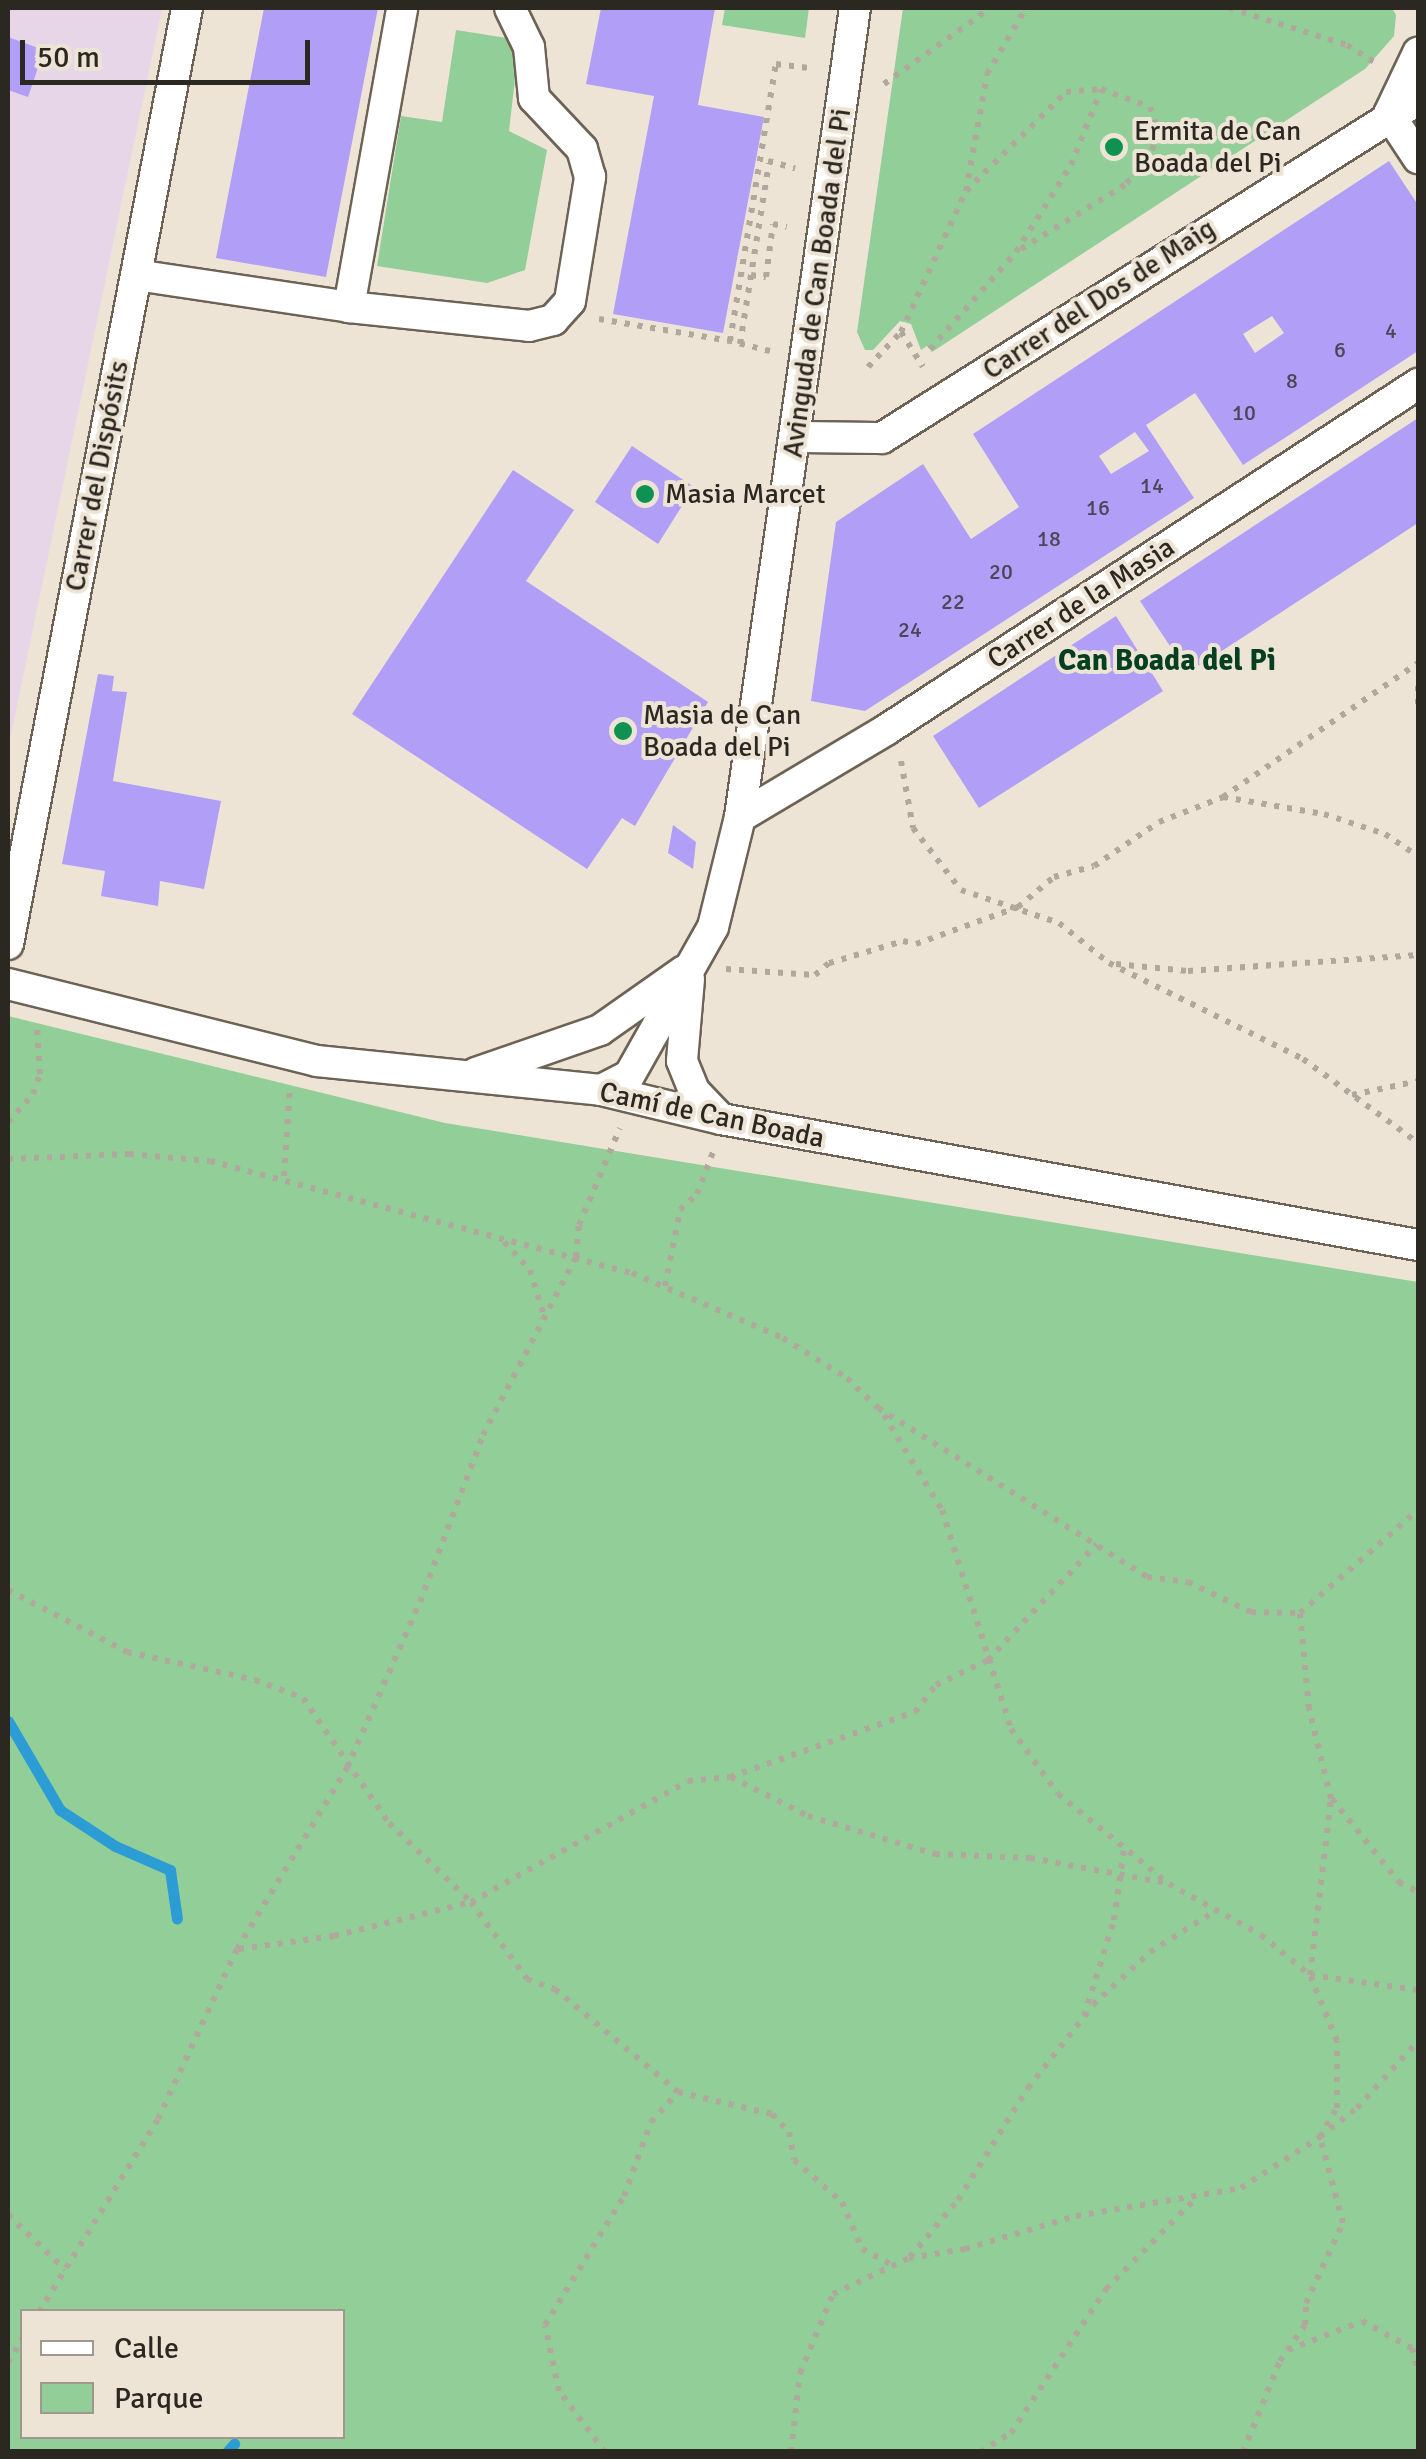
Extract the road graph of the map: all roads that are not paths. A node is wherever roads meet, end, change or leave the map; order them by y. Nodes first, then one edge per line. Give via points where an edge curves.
1 (186, 8) edge
2 (402, 8) edge
3 (510, 8) edge
4 (855, 8) edge
5 (1418, 53) edge
6 (1418, 100) edge
7 (1389, 114) junction
8 (1418, 158) edge
9 (136, 274) junction
10 (350, 307) junction
11 (1418, 384) edge
12 (796, 437) junction
13 (740, 817) junction
14 (8, 944) edge
15 (690, 966) junction
16 (8, 984) edge
17 (600, 1030) junction
18 (474, 1074) junction
19 (601, 1090) junction
20 (718, 1130) junction
21 (1418, 1245) edge

1 - 9 street, Carrer del Dispósits
2 - 10 street
3 - 10 street via 528,47 534,98 582,150 590,177 570,300 553,320 528,326
4 - 12 street, Avinguda de Can Boada del Pi
5 - 7 street
6 - 7 street, Carrer del Dos de Maig
7 - 8 street
7 - 12 street, Carrer del Dos de Maig via 882,438
9 - 10 street
9 - 14 street, Carrer del Dispósits
11 - 13 street, Carrer de la Masia via 886,730
12 - 13 street, Avinguda de Can Boada del Pi
13 - 15 street, Avinguda de Can Boada del Pi via 712,928
15 - 17 street
15 - 19 street, Avinguda de Can Boada del Pi via 629,1076
15 - 20 street via 682,1062
16 - 18 street, Camí de Can Boada via 317,1061
17 - 18 street
17 - 19 street via 588,1068
18 - 19 street, Camí de Can Boada
19 - 20 street, Camí de Can Boada
20 - 21 street, Camí de Can Boada

